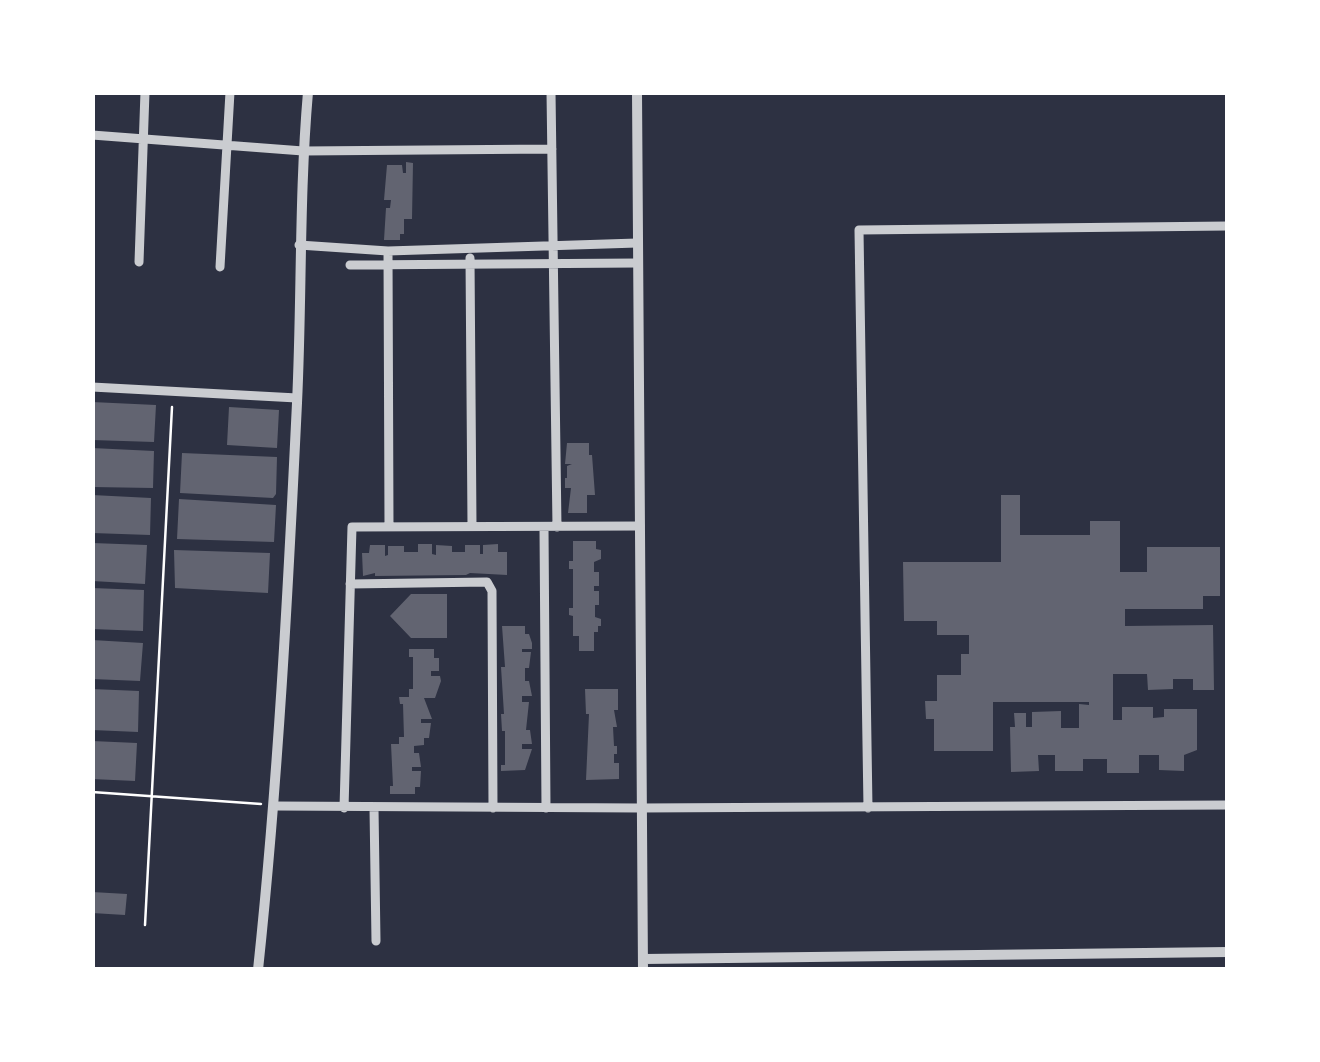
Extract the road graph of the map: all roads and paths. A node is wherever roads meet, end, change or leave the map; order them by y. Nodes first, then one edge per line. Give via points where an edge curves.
1 (146, 92) edge
2 (230, 92) edge
3 (308, 92) edge
4 (551, 92) edge
5 (637, 92) edge
6 (92, 135) edge
7 (143, 140) junction
8 (227, 146) junction
9 (552, 149) junction
10 (303, 151) junction
11 (1228, 226) edge
12 (637, 243) junction
13 (552, 244) junction
14 (299, 245) junction
15 (470, 250) junction
16 (388, 251) junction
17 (138, 262) dead end
18 (552, 263) junction
19 (638, 263) junction
20 (470, 264) junction
21 (350, 266) dead end
22 (220, 267) dead end
23 (388, 267) junction
24 (92, 388) edge
25 (173, 392) junction
26 (297, 398) junction
27 (472, 526) junction
28 (640, 526) junction
29 (389, 527) junction
30 (544, 527) junction
31 (557, 527) junction
32 (350, 584) junction
33 (92, 792) edge
34 (152, 796) junction
35 (1228, 805) edge
36 (275, 806) junction
37 (344, 808) junction
38 (374, 808) junction
39 (494, 808) junction
40 (546, 808) junction
41 (640, 808) junction
42 (868, 808) junction
43 (145, 925) dead end
44 (376, 941) dead end
45 (1228, 952) edge
46 (644, 964) edge
47 (258, 970) edge

1 - 7 street
2 - 8 street
3 - 10 street
4 - 9 street
5 - 12 street
6 - 7 street
7 - 8 street
7 - 17 street
8 - 10 street
8 - 22 street
9 - 10 street
9 - 13 street
10 - 14 street
11 - 42 street via 859,230
12 - 13 street
12 - 19 street
13 - 15 street
13 - 18 street
14 - 16 street
14 - 26 street
15 - 16 street
15 - 20 street
16 - 23 street
18 - 19 street
18 - 20 street
18 - 31 street
19 - 28 street
20 - 23 street
20 - 27 street
21 - 23 street
23 - 29 street
24 - 25 street
25 - 26 street
25 - 34 path
26 - 36 street
27 - 29 street
27 - 30 street
28 - 31 street
28 - 41 street
29 - 32 street via 352,527
30 - 31 street
30 - 40 street
32 - 37 street
32 - 39 street via 487,582
33 - 34 path
34 - 36 path
34 - 43 path
35 - 42 street
36 - 37 street
36 - 47 street
37 - 38 street
38 - 39 street
38 - 44 street
39 - 40 street
40 - 41 street
41 - 42 street
41 - 46 street
45 - 46 street

